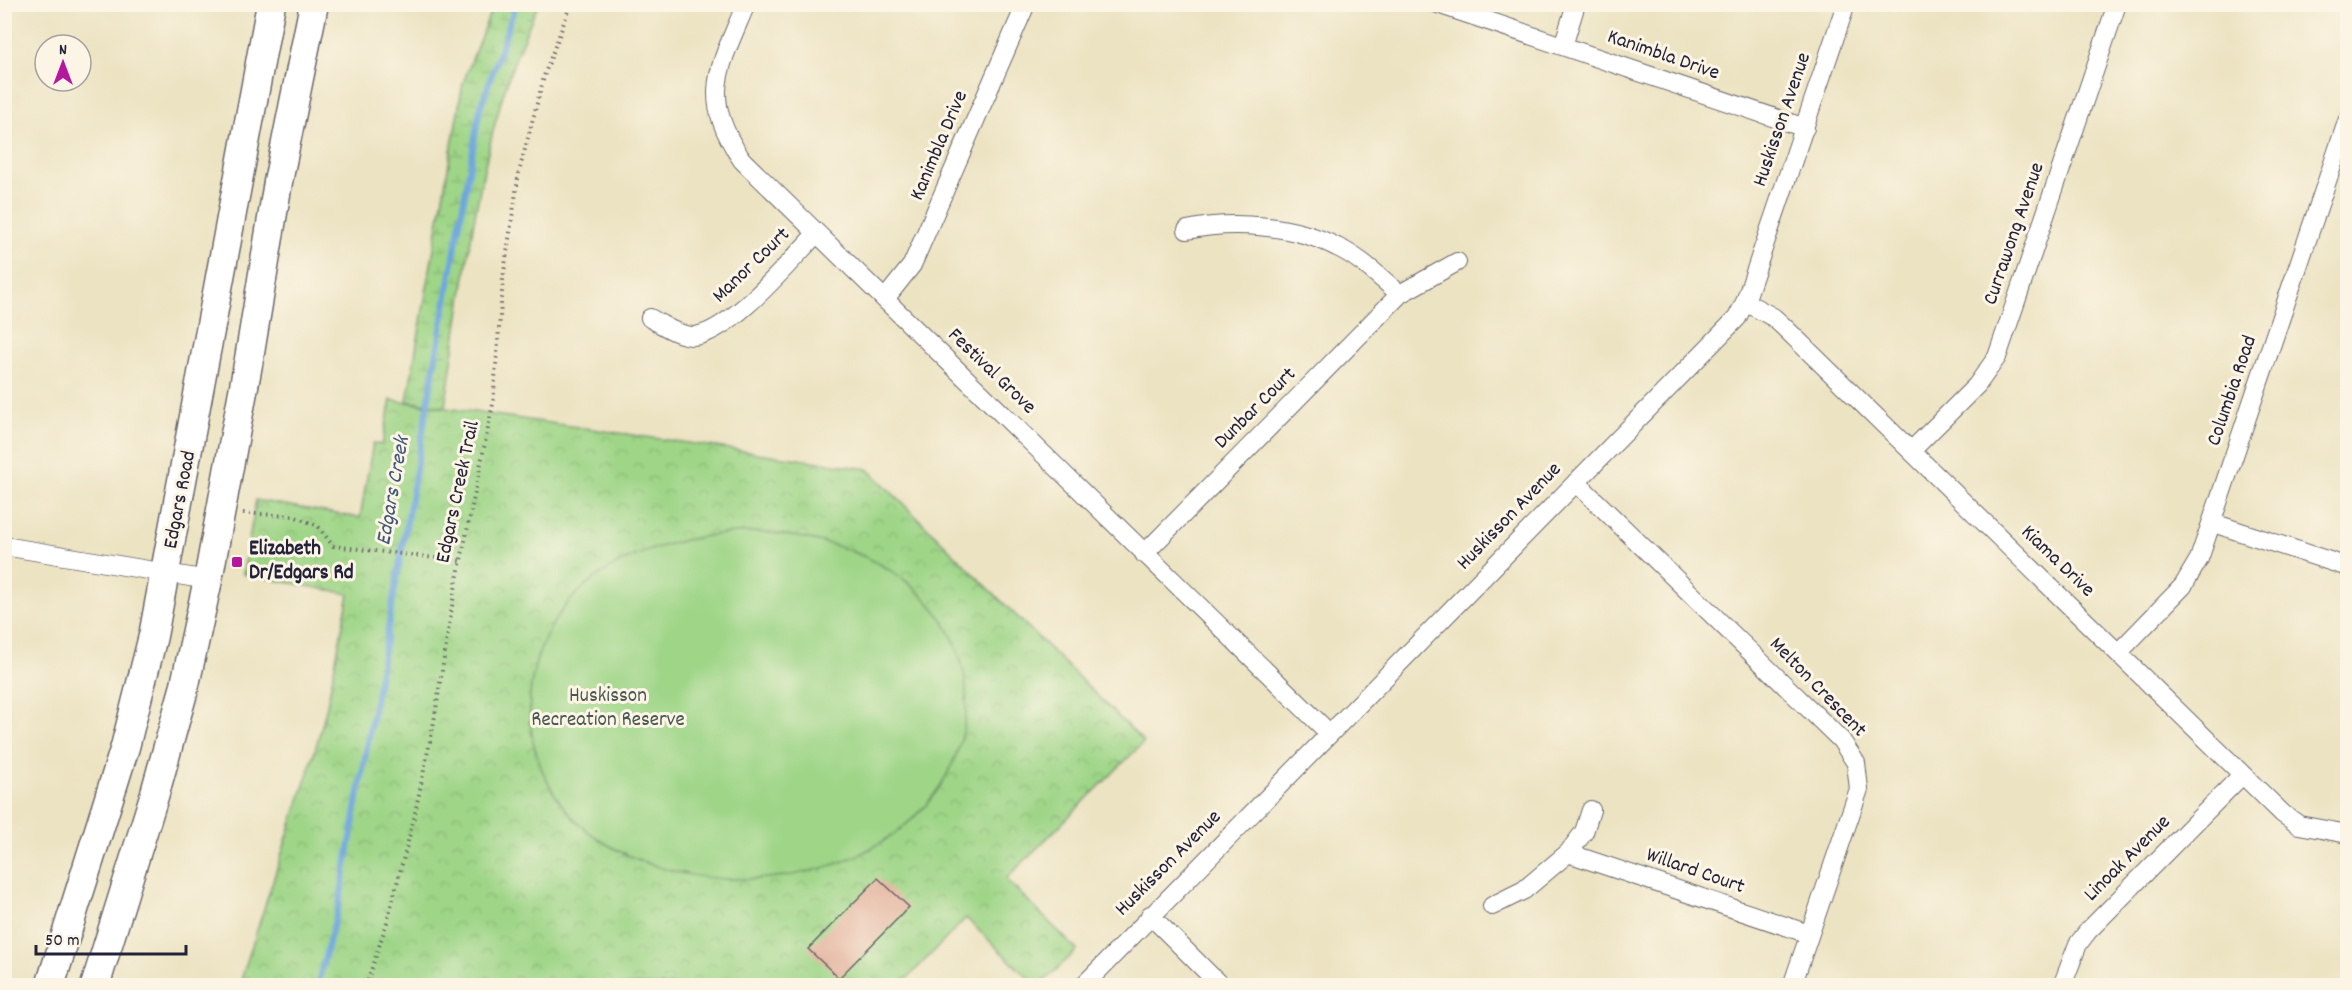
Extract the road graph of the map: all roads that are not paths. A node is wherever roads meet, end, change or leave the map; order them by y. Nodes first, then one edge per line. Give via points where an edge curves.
1 (271, 4) edge
2 (314, 4) edge
3 (746, 4) edge
4 (1026, 4) edge
5 (1438, 4) edge
6 (1576, 4) edge
7 (1846, 4) edge
8 (2117, 4) edge
9 (1563, 46) junction
10 (258, 69) junction
11 (298, 76) junction
12 (2348, 119) edge
13 (1805, 128) junction
14 (1187, 230) dead end
15 (817, 233) junction
16 (1457, 262) dead end
17 (1400, 294) junction
18 (885, 299) junction
19 (1745, 302) junction
20 (650, 318) dead end
21 (1911, 451) junction
22 (1576, 482) junction
23 (2212, 522) junction
24 (4, 546) edge
25 (1144, 554) junction
26 (2348, 567) edge
27 (167, 573) junction
28 (208, 580) junction
29 (2118, 653) junction
30 (1329, 733) junction
31 (2242, 775) junction
32 (1591, 810) dead end
33 (2348, 834) edge
34 (1568, 853) junction
35 (1492, 906) dead end
36 (1150, 915) junction
37 (1809, 934) junction
38 (50, 986) edge
39 (95, 986) edge
40 (1083, 986) edge
41 (1221, 986) edge
42 (1792, 986) edge
43 (2062, 986) edge

1 - 10 main road, Edgars Road
2 - 11 main road, Edgars Road
3 - 15 street, Festival Grove via 718,74 718,114 725,135 742,160
4 - 18 street, Kanimbla Drive via 912,266
5 - 9 street, Kanimbla Drive
6 - 9 street
7 - 13 street, Huskisson Avenue
8 - 21 street, Currawong Avenue via 1997,357 1977,385
9 - 13 street, Kanimbla Drive
10 - 11 main road
10 - 27 main road, Edgars Road
11 - 28 main road, Edgars Road
12 - 23 street, Columbia Road
13 - 19 street, Huskisson Avenue
14 - 17 street via 1237,225 1320,240 1358,259
15 - 18 street, Festival Grove
15 - 20 street, Manor Court via 734,317 716,330 690,336
16 - 17 street, Dunbar Court
17 - 25 street, Dunbar Court
18 - 25 street, Festival Grove
19 - 21 street, Kiama Drive via 1773,317
19 - 22 street, Huskisson Avenue via 1737,318
21 - 29 street, Kiama Drive
22 - 30 street, Huskisson Avenue
22 - 37 street, Melton Crescent via 1851,751 1859,774 1859,789
23 - 26 street
23 - 29 street, Columbia Road via 2199,560 2183,586
24 - 27 street
25 - 30 street, Festival Grove
27 - 28 street
27 - 38 main road, Edgars Road via 125,747
28 - 39 main road, Edgars Road via 184,689
29 - 31 street, Kiama Drive
30 - 36 street, Huskisson Avenue
31 - 33 street, Kiama Drive via 2291,821 2312,829
31 - 43 street, Linoak Avenue via 2088,932 2078,944
32 - 34 street via 1584,832
34 - 35 street via 1524,890
34 - 37 street, Willard Court
36 - 40 street, Huskisson Avenue
36 - 41 street
37 - 42 street, Melton Crescent

